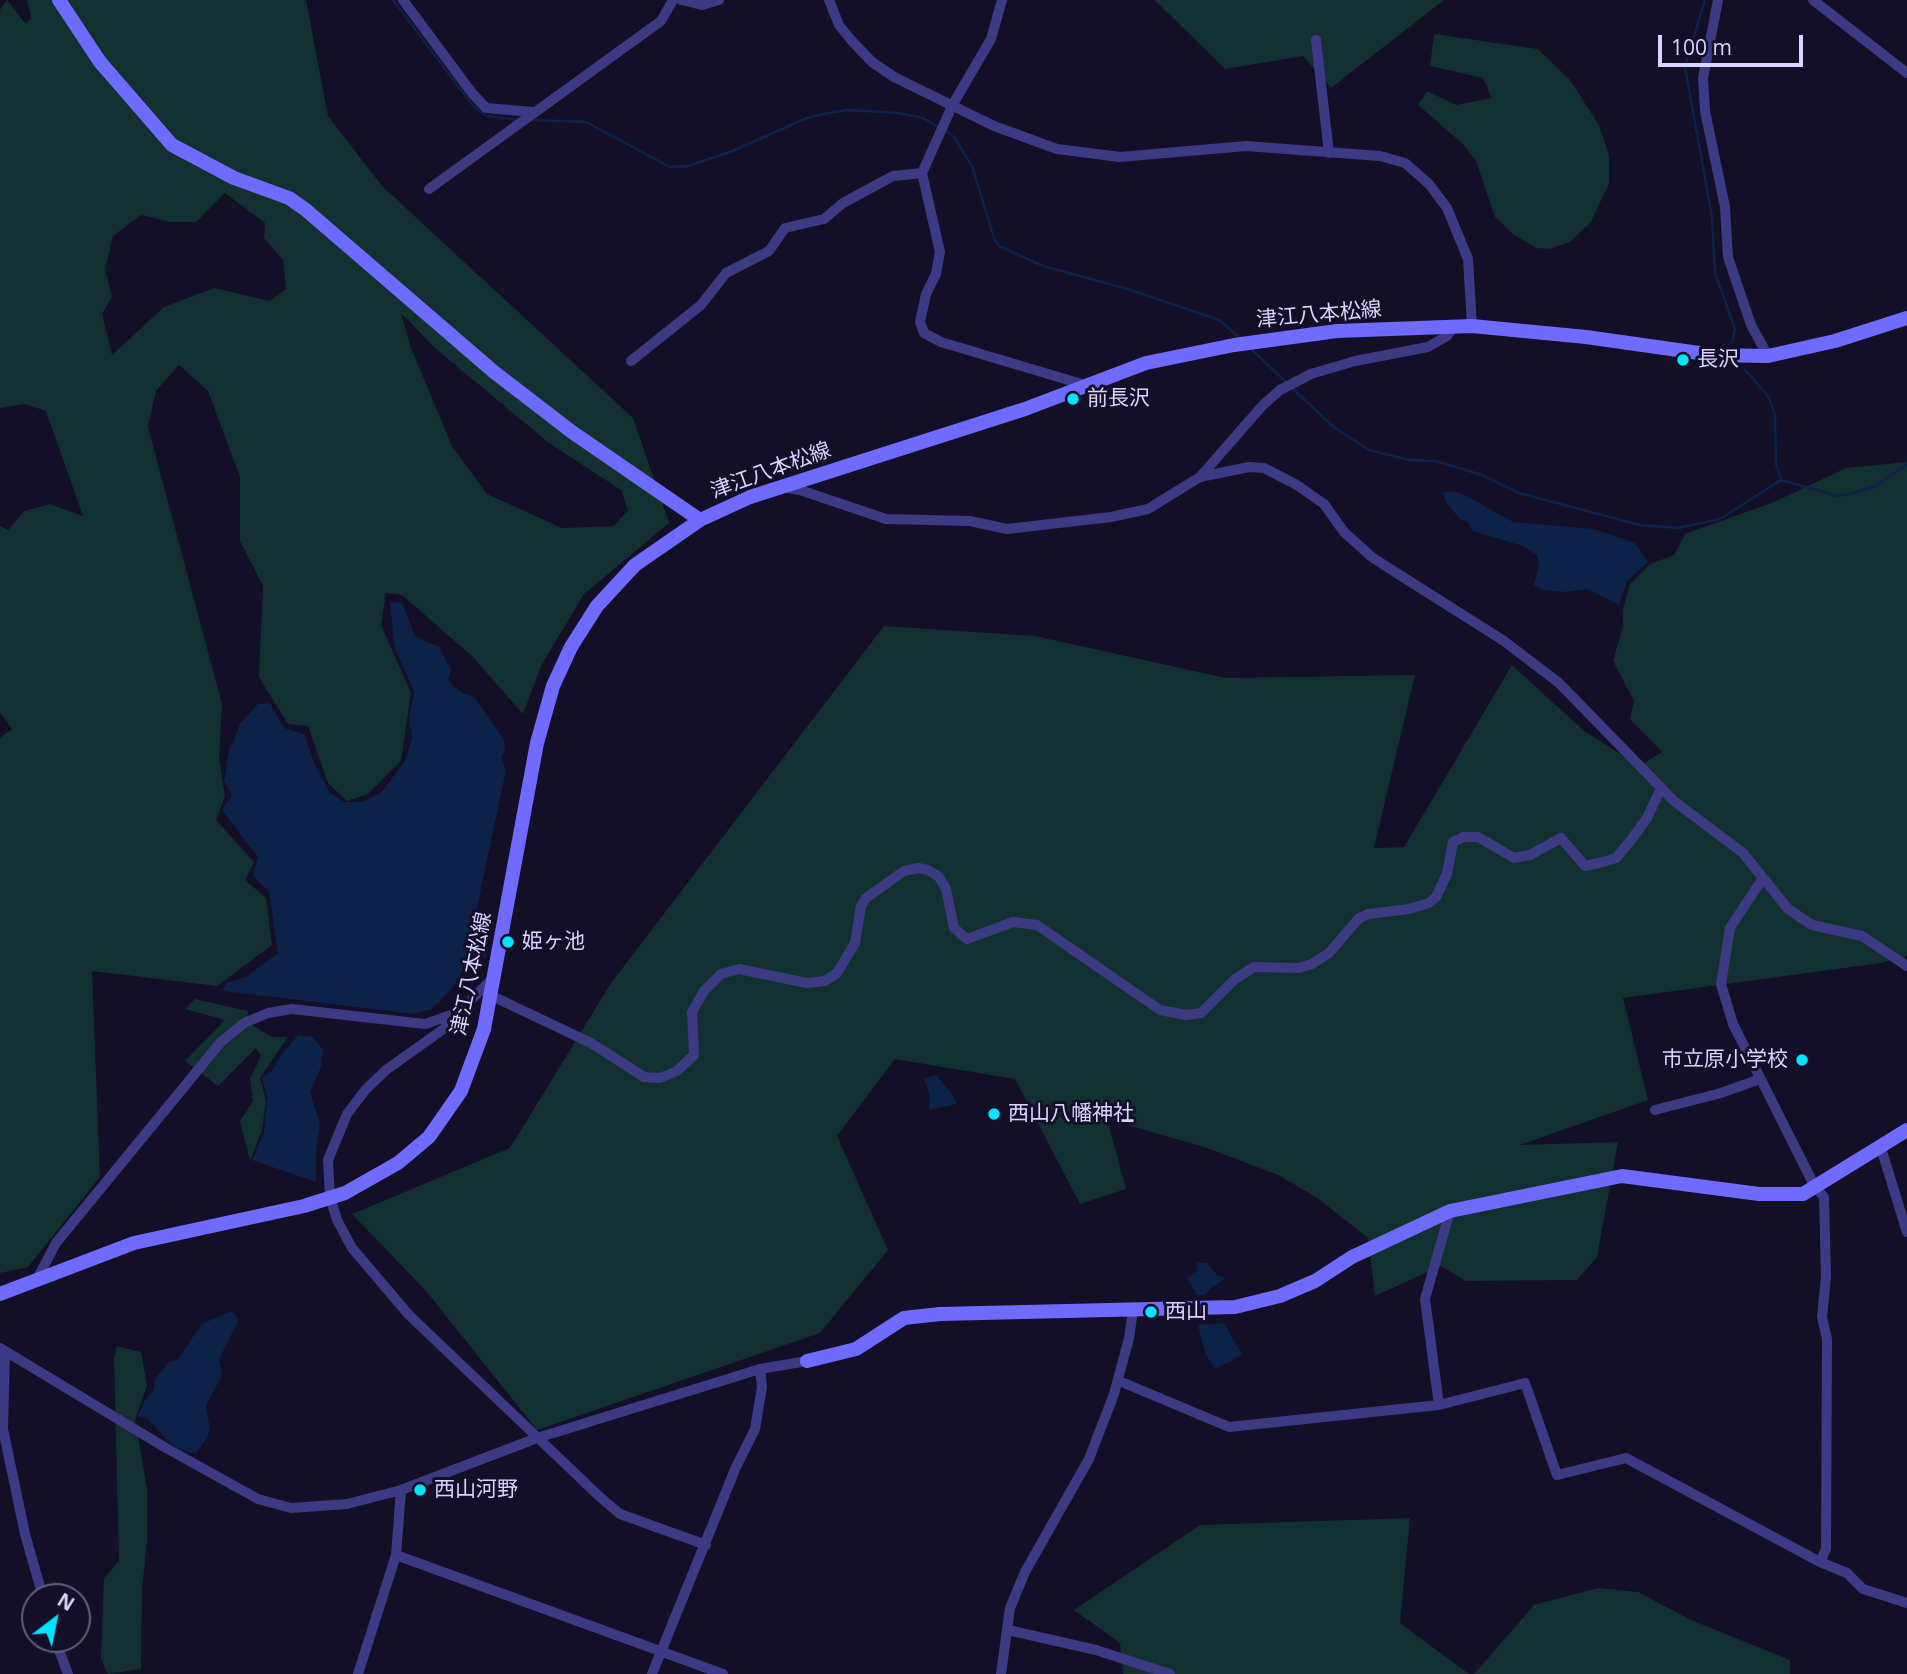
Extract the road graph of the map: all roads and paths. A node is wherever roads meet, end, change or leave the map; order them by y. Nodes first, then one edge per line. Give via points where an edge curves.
1 (58, 0) edge
2 (403, 0) edge
3 (673, 0) edge
4 (681, 0) edge
5 (719, 0) edge
6 (829, 0) edge
7 (1002, 0) edge
8 (1718, 0) edge
9 (1813, 0) edge
10 (1316, 40) dead end
11 (1907, 73) edge
12 (953, 104) junction
13 (533, 112) junction
14 (1329, 153) junction
15 (922, 173) junction
16 (429, 189) dead end
17 (1907, 318) edge
18 (1472, 327) junction
19 (1453, 328) junction
20 (1768, 356) junction
21 (631, 361) dead end
22 (1086, 385) junction
23 (1200, 477) junction
24 (782, 487) junction
25 (700, 520) junction
26 (1661, 788) junction
27 (1763, 878) junction
28 (1907, 966) edge
29 (496, 975) junction
30 (492, 996) junction
31 (451, 1016) junction
32 (1760, 1079) junction
33 (1655, 1110) dead end
34 (1907, 1130) edge
35 (1880, 1145) junction
36 (1815, 1187) junction
37 (330, 1198) junction
38 (1450, 1211) junction
39 (1907, 1231) edge
40 (36, 1281) junction
41 (0, 1294) edge
42 (1133, 1311) junction
43 (3, 1349) edge
44 (807, 1361) joint
45 (760, 1369) junction
46 (1124, 1383) dead end
47 (1439, 1405) junction
48 (537, 1438) junction
49 (401, 1490) junction
50 (706, 1545) junction
51 (396, 1555) junction
52 (1820, 1562) junction
53 (39, 1583) edge
54 (1907, 1603) edge
55 (1008, 1630) junction
56 (662, 1651) junction
57 (60, 1653) edge
58 (68, 1674) edge
59 (358, 1674) edge
60 (652, 1674) edge
61 (723, 1674) edge
62 (1001, 1674) edge
63 (1170, 1674) edge

1 - 25 main road via 100,62 172,145 306,210 494,372
2 - 13 street via 486,108
3 - 13 street via 662,22
4 - 5 street via 702,5
6 - 12 street via 839,25 872,62
7 - 12 street via 991,38
8 - 20 street via 1703,78 1705,111 1725,206 1728,257 1742,302
9 - 11 street
10 - 14 street
12 - 14 street via 1029,140 1094,156 1187,154 1246,146
12 - 15 street
13 - 16 street
14 - 18 street via 1396,159 1429,184 1447,208 1468,259
15 - 21 street via 893,176 843,203 824,219 785,228 769,251 726,273 701,305
15 - 22 street via 940,252 920,311 924,333
17 - 20 main road, 津江八本松線
18 - 19 main road, 津江八本松線
18 - 20 main road, 津江八本松線 via 1713,355
19 - 22 main road, 津江八本松線 via 1337,331 1234,345 1146,363
19 - 23 street via 1428,346 1311,374 1280,390
22 - 24 main road, 津江八本松線
23 - 24 street via 1148,509 1007,529 970,522 886,519
23 - 26 street via 1264,468 1297,485 1324,504 1344,532 1373,558 1551,676
24 - 25 main road, 津江八本松線
25 - 29 main road, 津江八本松線 via 635,565 597,606 562,667 537,743
26 - 27 street via 1732,843
26 - 30 street via 1647,818 1616,858 1585,866 1561,838 1530,855 1514,858 1478,836 1463,837 1453,842 1447,874 1429,903 1359,918 1329,953 1312,964 1254,968 1235,979 1201,1013 1186,1016 1160,1010 1037,925 1013,922 967,939 954,929 939,877 918,868 904,871 866,898 855,943 837,973 825,981 807,983 739,969 721,974 692,1012 694,1055 677,1071 660,1078 644,1077 591,1043
27 - 28 street via 1788,909 1812,925 1862,936
27 - 32 street via 1730,928 1721,984
29 - 30 main road, 津江八本松線
29 - 31 street
30 - 37 main road, 津江八本松線 via 477,1055 439,1126 398,1163
31 - 37 street via 445,1028 386,1070 347,1114 328,1160
31 - 40 street via 425,1024 292,1009 244,1023 220,1043 56,1243
32 - 33 street
32 - 36 street
34 - 35 main road
35 - 36 main road
35 - 39 street
36 - 38 main road via 1802,1194 1772,1195 1622,1176
36 - 52 street via 1824,1197 1826,1277 1822,1317 1827,1377 1826,1549
37 - 40 main road, 津江八本松線 via 134,1242
37 - 48 street via 352,1248 409,1315
38 - 42 main road via 1280,1296 1235,1307
38 - 47 street via 1425,1299
40 - 41 main road, 津江八本松線
42 - 44 main road via 904,1318 856,1349
42 - 55 street via 1114,1394 1089,1459 1025,1572 1010,1608
43 - 49 street via 166,1448 273,1504 347,1504
43 - 53 street via 3,1429
44 - 45 street
45 - 48 street
45 - 50 street via 755,1429
46 - 47 street via 1229,1427
47 - 52 street via 1525,1382 1557,1475 1626,1458
48 - 49 street
48 - 50 street via 620,1514
49 - 51 street
50 - 56 street
51 - 56 street
51 - 59 street
52 - 54 street via 1847,1573 1863,1589
55 - 62 street
55 - 63 street via 1096,1650
56 - 60 street
56 - 61 street
57 - 58 street

